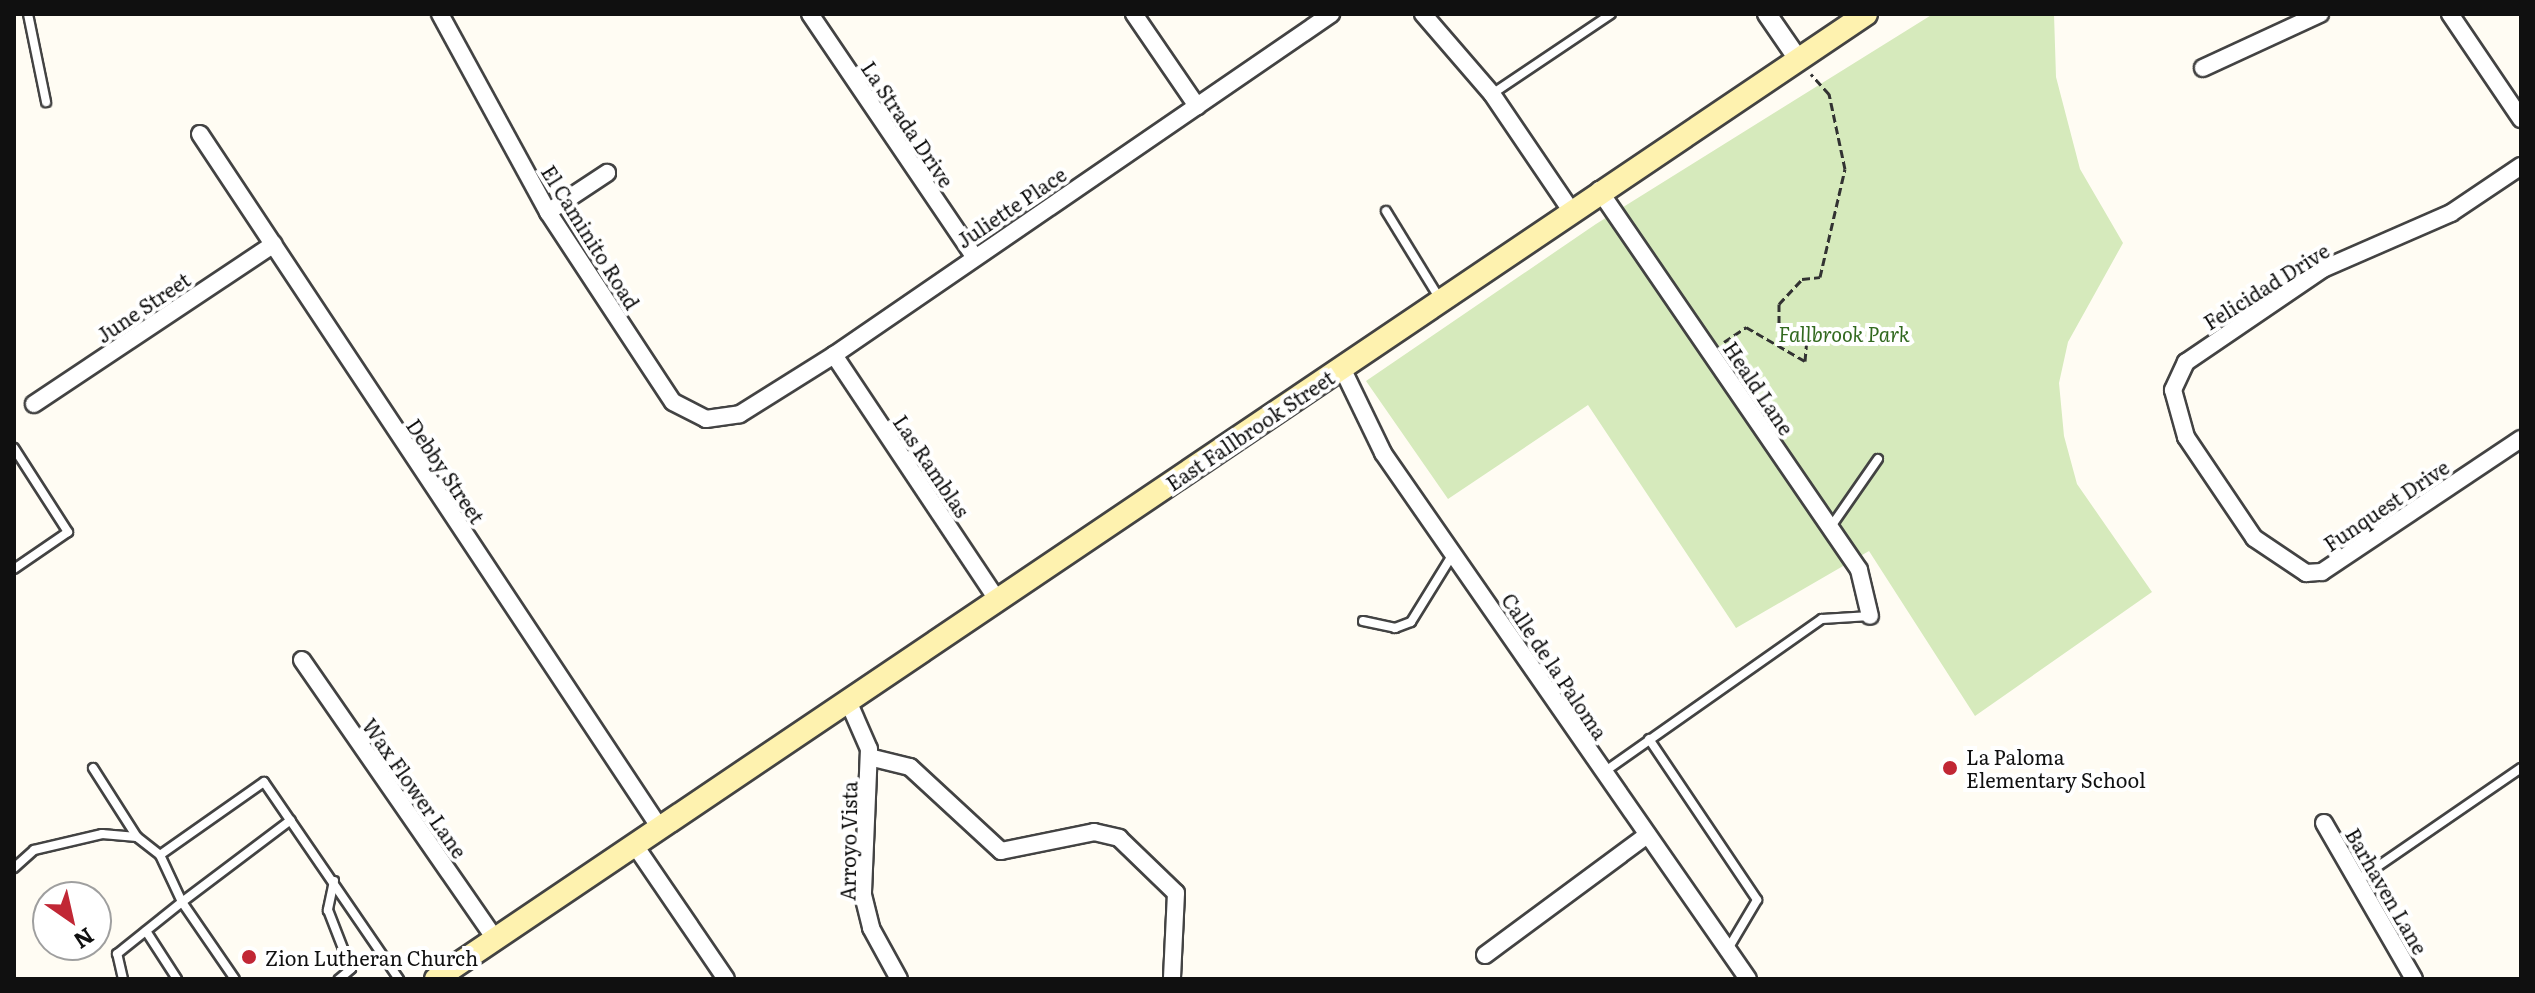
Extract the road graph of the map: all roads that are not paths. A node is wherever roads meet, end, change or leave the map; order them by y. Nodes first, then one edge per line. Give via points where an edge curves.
1 (28, 14) edge
2 (440, 14) edge
3 (810, 14) edge
4 (1134, 14) edge
5 (1331, 14) edge
6 (1423, 14) edge
7 (1611, 14) edge
8 (1767, 14) edge
9 (1866, 14) edge
10 (2320, 14) edge
11 (2450, 14) edge
12 (1798, 59) junction
13 (2203, 68) dead end
14 (1492, 94) junction
15 (46, 102) dead end
16 (1197, 106) junction
17 (2521, 119) edge
18 (200, 134) dead end
19 (2521, 166) edge
20 (607, 173) dead end
21 (1599, 190) junction
22 (1570, 209) junction
23 (1386, 211) dead end
24 (548, 212) junction
25 (274, 244) junction
26 (974, 256) junction
27 (1440, 300) junction
28 (834, 355) junction
29 (1342, 368) junction
30 (34, 404) dead end
31 (706, 419) joint
32 (2521, 439) edge
33 (14, 448) edge
34 (1878, 459) dead end
35 (2212, 475) joint
36 (1830, 529) junction
37 (1453, 553) junction
38 (14, 569) edge
39 (997, 599) junction
40 (1870, 616) joint
41 (1363, 621) dead end
42 (302, 660) dead end
43 (848, 701) junction
44 (1649, 739) junction
45 (869, 757) junction
46 (93, 768) dead end
47 (2521, 768) edge
48 (1604, 772) junction
49 (291, 820) junction
50 (2324, 823) dead end
51 (660, 828) junction
52 (1647, 835) junction
53 (137, 837) junction
54 (634, 844) junction
55 (160, 855) junction
56 (14, 868) edge
57 (2358, 880) junction
58 (334, 881) junction
59 (182, 902) junction
60 (146, 931) junction
61 (495, 939) junction
62 (1728, 950) junction
63 (1485, 955) dead end
64 (123, 979) edge
65 (177, 979) edge
66 (235, 979) edge
67 (339, 979) edge
68 (399, 979) edge
69 (436, 979) edge
70 (726, 979) edge
71 (899, 979) edge
72 (1172, 979) edge
73 (1748, 979) edge
74 (2414, 979) edge

1 - 15 lane
2 - 24 street, El Caminito Road
3 - 26 street, La Strada Drive
4 - 16 street
5 - 16 street, Juliette Place
6 - 14 street
7 - 14 lane
8 - 12 street
9 - 12 main road, East Fallbrook Street
10 - 13 street
11 - 17 street
12 - 21 main road, East Fallbrook Street
14 - 22 street
16 - 26 street, Juliette Place
18 - 25 street, Debby Street
19 - 35 street, Felicidad Drive via 2451,213 2323,269 2186,362 2173,390 2186,437
20 - 24 street
21 - 22 main road, East Fallbrook Street
21 - 36 street, Heald Lane
22 - 27 main road, East Fallbrook Street
23 - 27 lane
24 - 31 street, El Caminito Road via 673,402
25 - 30 street, June Street
25 - 51 street, Debby Street
26 - 28 street, Juliette Place
27 - 29 main road, East Fallbrook Street
28 - 31 street, Juliette Place via 740,414
28 - 39 street, Las Ramblas
29 - 37 street, Calle de la Paloma via 1383,453
29 - 39 main road, East Fallbrook Street
32 - 35 street, Funquest Drive via 2322,572 2287,566 2254,538
33 - 38 lane via 68,532
34 - 36 lane
36 - 40 street, Heald Lane via 1859,570
37 - 41 lane via 1411,622 1395,628
37 - 48 street, Calle de la Paloma
39 - 43 main road, East Fallbrook Street
40 - 44 lane via 1822,619
42 - 61 street, Wax Flower Lane
43 - 45 street, Arroyo Vista
43 - 51 main road, East Fallbrook Street
44 - 48 lane
44 - 62 lane via 1757,900
45 - 71 street, Arroyo Vista via 863,895 871,928
45 - 72 street via 922,775 1001,851 1094,832 1119,838 1176,893
46 - 53 lane
47 - 57 lane
48 - 52 street, Calle de la Paloma
49 - 55 lane via 264,782
49 - 58 lane
49 - 59 lane
50 - 57 street, Barhaven Lane
51 - 54 main road, East Fallbrook Street
52 - 62 street, Calle de la Paloma
52 - 63 street
53 - 55 lane
53 - 56 lane via 102,834 34,850
54 - 61 main road, East Fallbrook Street
54 - 70 street
55 - 59 lane
57 - 74 street, Barhaven Lane
58 - 67 lane via 328,910 351,969
58 - 68 lane
59 - 60 lane
59 - 66 lane
60 - 64 lane via 117,954
60 - 65 lane
61 - 69 main road, East Fallbrook Street
62 - 73 street, Calle de la Paloma

